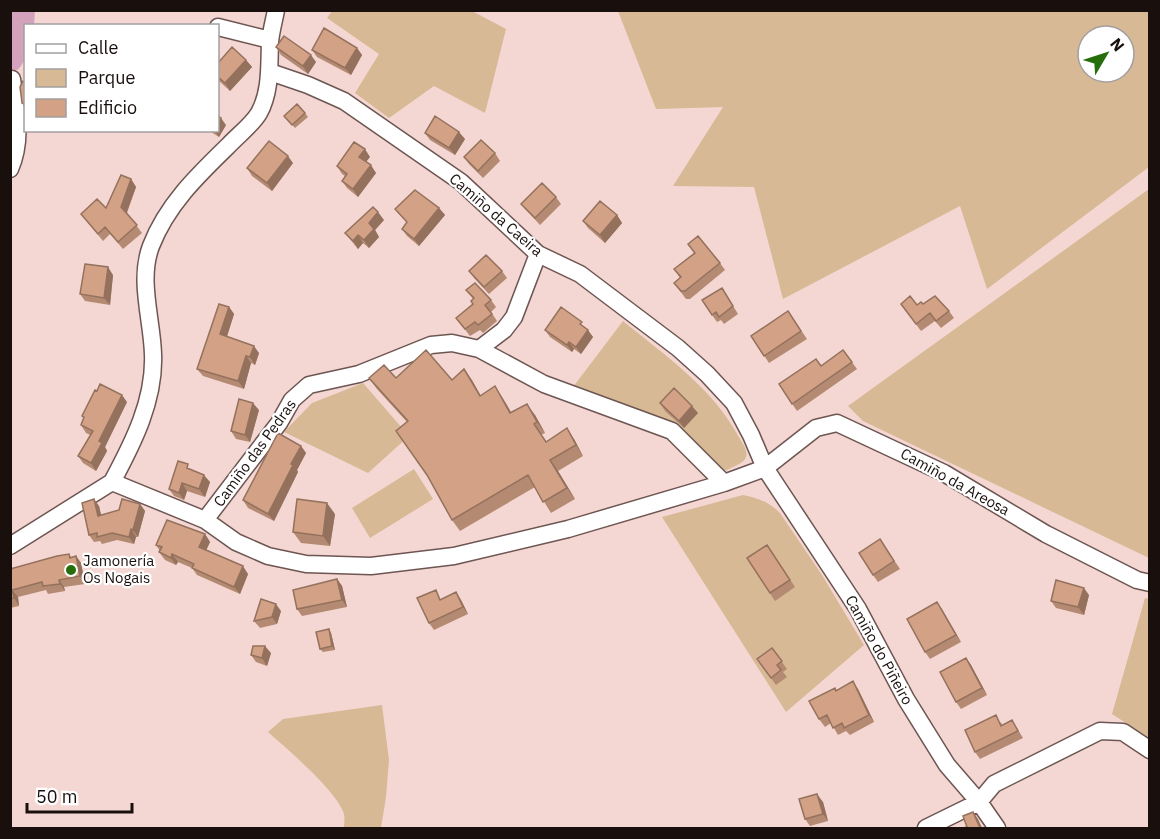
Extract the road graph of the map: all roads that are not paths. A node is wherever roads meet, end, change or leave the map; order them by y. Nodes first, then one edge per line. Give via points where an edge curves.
1 (276, 10) edge
2 (219, 27) edge
3 (270, 40) junction
4 (270, 72) junction
5 (16, 80) edge
6 (10, 169) edge
7 (538, 254) junction
8 (479, 349) junction
9 (765, 468) junction
10 (112, 482) junction
11 (724, 483) junction
12 (205, 520) junction
13 (10, 546) edge
14 (1149, 583) edge
15 (1149, 750) edge
16 (979, 802) junction
17 (926, 828) edge
18 (997, 828) edge

1 - 3 street
2 - 3 street
3 - 4 street
4 - 7 street, Camiño da Caeira via 344,101 461,182
4 - 10 street via 258,116 185,189 162,220 150,248 146,271 152,379 146,408
5 - 6 street via 19,133
7 - 8 street via 514,317
7 - 9 street, Camiño da Caeira via 580,274 707,374 734,403
8 - 11 street, Camiño das Pedras via 544,384 672,431
8 - 12 street, Camiño das Pedras via 432,345 359,374 309,385 292,400
9 - 11 street, Camiño da Areosa
9 - 14 street, Camiño da Areosa via 816,428 837,423 944,473 1046,534
9 - 16 street, Camiño do Piñeiro via 858,609 947,765
10 - 12 street, Camiño da Areosa
10 - 13 street
11 - 12 street, Camiño da Areosa via 568,529 454,556 371,566 306,564 268,556 236,542
15 - 16 street via 1123,732 1101,731 994,784
16 - 17 street
16 - 18 street, Camiño do Piñeiro

